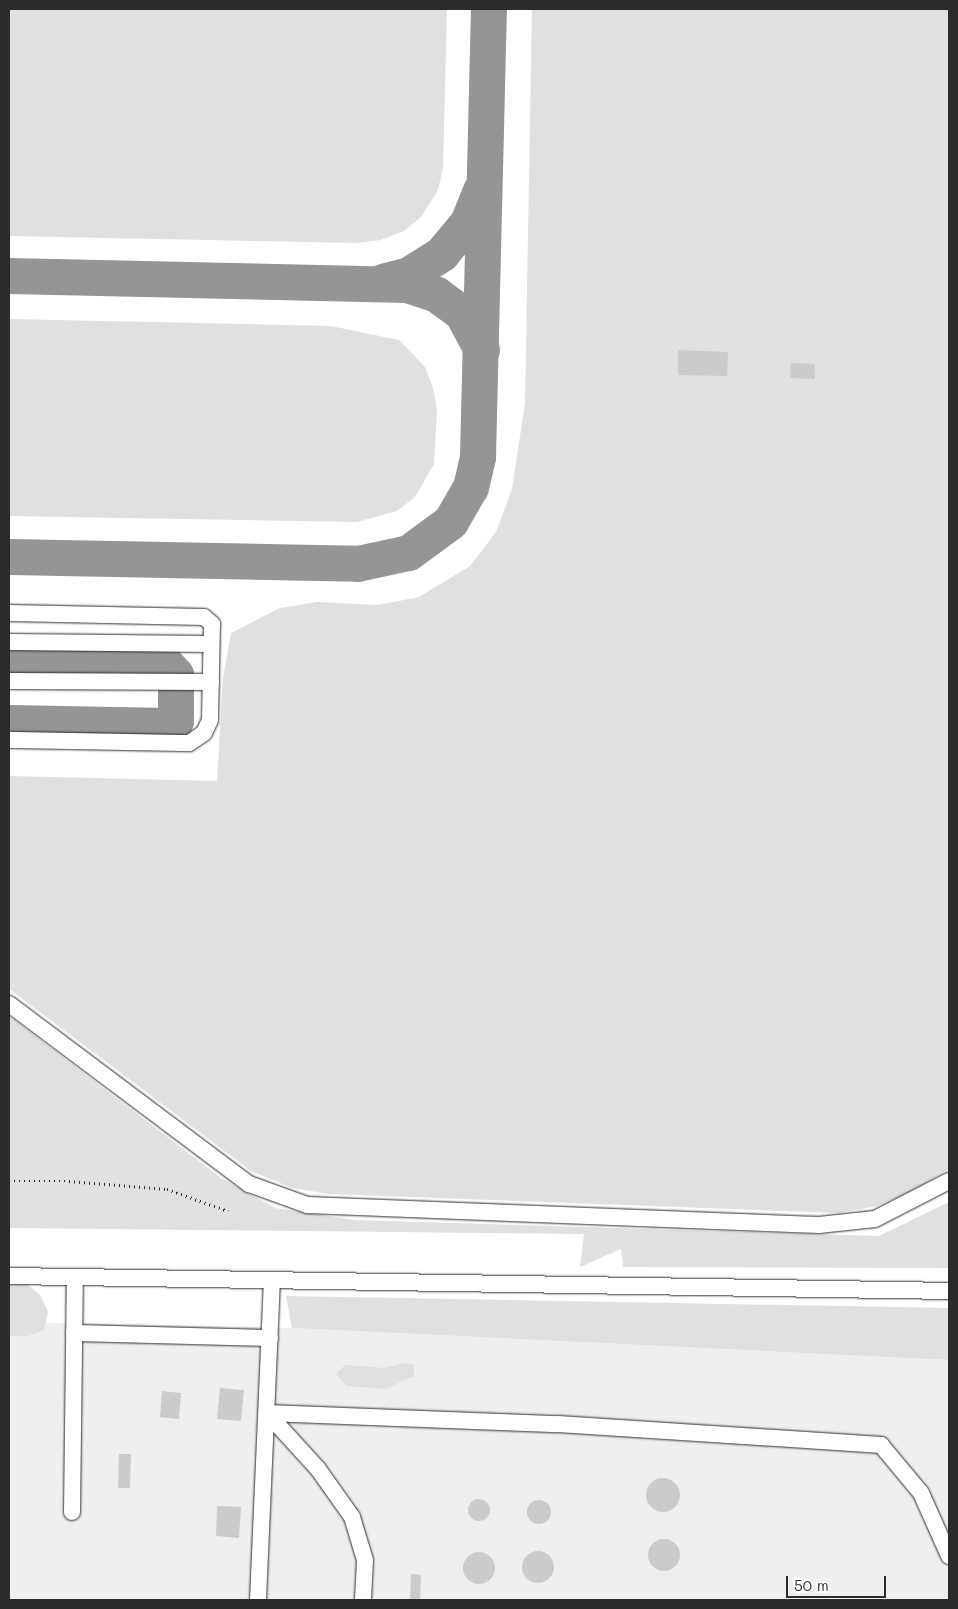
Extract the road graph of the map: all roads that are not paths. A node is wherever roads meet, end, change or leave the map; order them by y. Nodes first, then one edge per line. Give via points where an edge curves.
1 (9, 614) edge
2 (9, 642) edge
3 (212, 644) junction
4 (9, 681) edge
5 (210, 682) junction
6 (9, 740) edge
7 (9, 1004) edge
8 (949, 1181) edge
9 (9, 1276) edge
10 (75, 1277) junction
11 (272, 1281) junction
12 (949, 1291) edge
13 (74, 1333) junction
14 (270, 1338) junction
15 (266, 1413) junction
16 (72, 1512) dead end
17 (949, 1556) edge
18 (258, 1600) edge
19 (363, 1600) edge

1 - 3 street via 204,617 212,624
2 - 3 street
3 - 5 street
4 - 5 street
5 - 6 street via 210,720 204,732 189,743
7 - 8 street via 250,1184 307,1205 819,1225 875,1219
9 - 10 street
10 - 11 street
10 - 13 street
11 - 12 street
11 - 14 street
13 - 14 street
13 - 16 street
14 - 15 street
15 - 17 street via 558,1424 881,1445 921,1493
15 - 18 street
15 - 19 street via 318,1469 352,1517 365,1560

